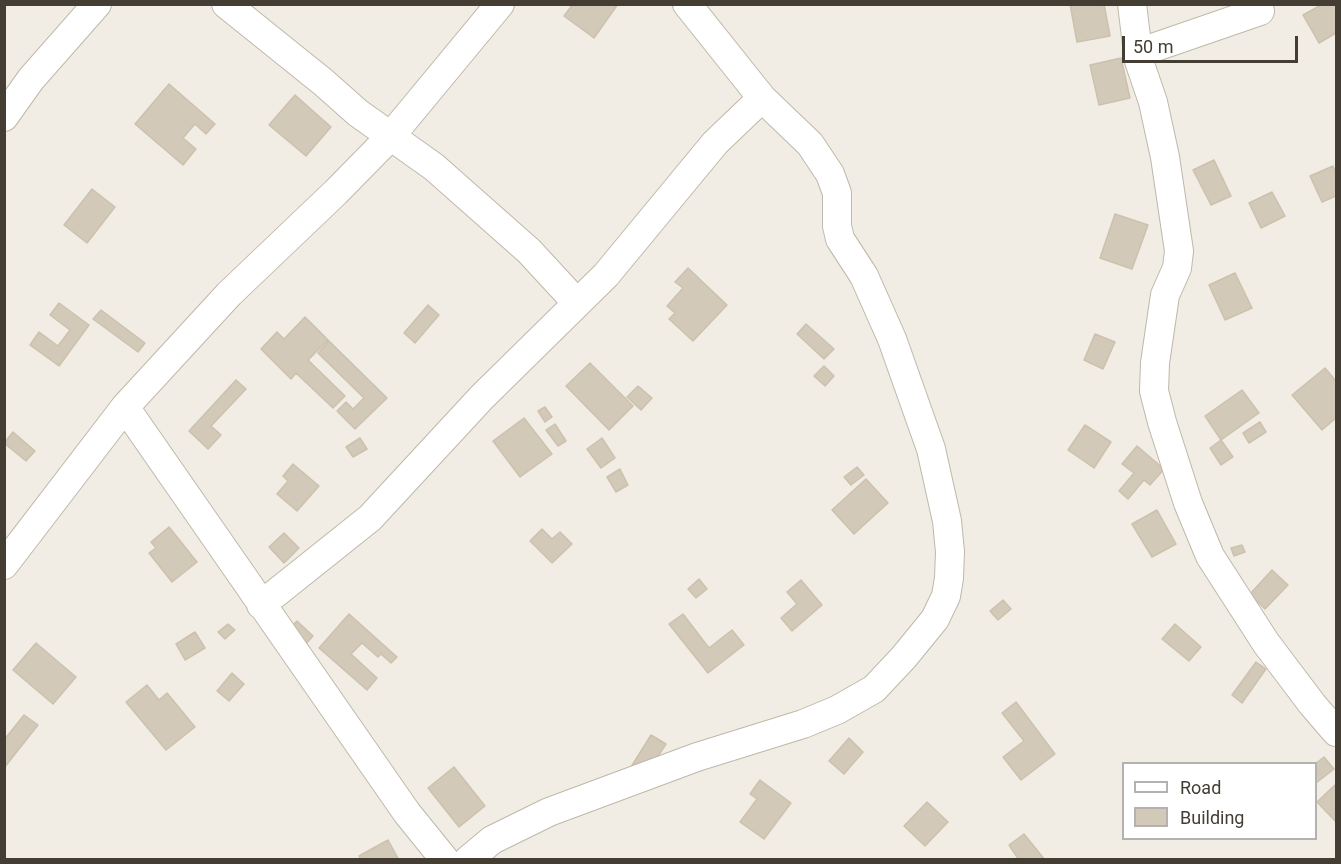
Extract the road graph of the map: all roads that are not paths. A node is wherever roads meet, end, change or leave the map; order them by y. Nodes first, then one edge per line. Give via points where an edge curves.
1 (97, 4) edge
2 (226, 4) edge
3 (500, 4) edge
4 (687, 4) edge
5 (1132, 4) edge
6 (1260, 11) dead end
7 (1138, 53) junction
8 (762, 98) junction
9 (4, 117) edge
10 (390, 138) junction
11 (577, 303) junction
12 (125, 407) junction
13 (4, 565) edge
14 (261, 605) junction
15 (1336, 732) edge
16 (445, 860) edge
17 (468, 860) edge

1 - 9 street via 31,79
2 - 10 street
3 - 10 street
4 - 8 street
5 - 7 street
6 - 7 street
7 - 15 street via 1165,157 1179,251 1177,268 1165,295 1155,363 1154,391 1162,422 1194,521 1217,568 1266,643
8 - 11 street via 716,143 606,275
8 - 17 street via 810,144 830,174 837,193 840,238 864,276 892,339 931,449 947,522 950,552 946,596 935,619 874,689 837,710 549,812 492,840
10 - 11 street via 434,167 492,218
10 - 12 street via 229,294
11 - 14 street via 482,397 370,518
12 - 13 street
12 - 14 street
14 - 16 street via 407,813

